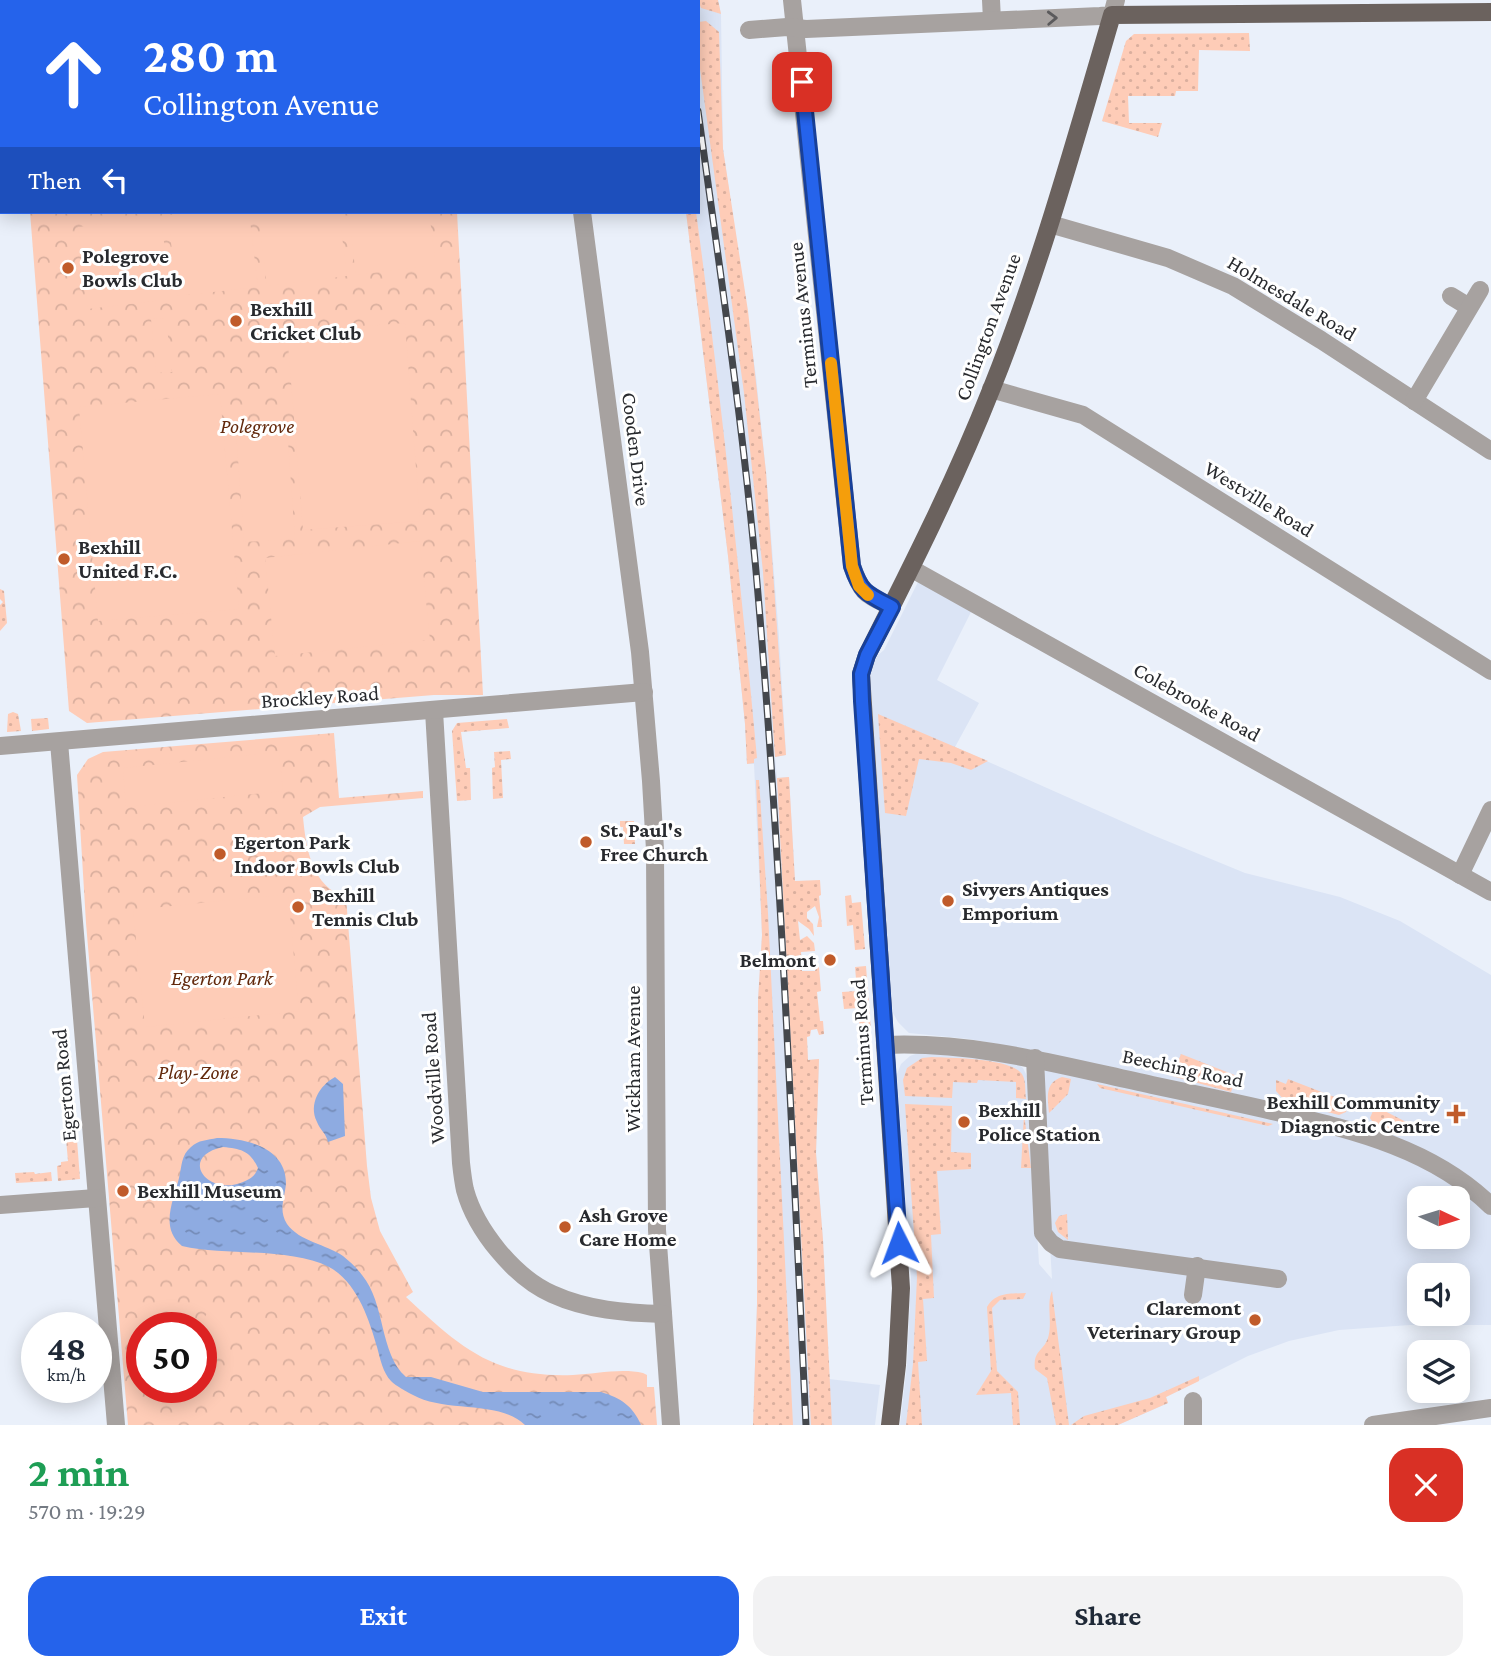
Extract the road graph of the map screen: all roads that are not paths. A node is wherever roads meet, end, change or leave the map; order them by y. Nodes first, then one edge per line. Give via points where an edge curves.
1 (792, 0) edge
2 (991, 0) edge
3 (1114, 7) edge
4 (1491, 12) edge
5 (992, 20) junction
6 (796, 28) junction
7 (749, 30) dead end
8 (582, 214) edge
9 (1050, 224) junction
10 (1479, 290) dead end
11 (1451, 296) dead end
12 (1469, 307) junction
13 (991, 389) junction
14 (1414, 401) junction
15 (1491, 451) edge
16 (912, 569) junction
17 (892, 607) junction
18 (867, 655) joint
19 (1491, 671) edge
20 (644, 692) junction
21 (434, 711) junction
22 (59, 741) junction
23 (0, 746) edge
24 (1491, 810) edge
25 (1460, 875) junction
26 (1491, 892) edge
27 (886, 1045) junction
28 (1035, 1058) junction
29 (96, 1198) junction
30 (0, 1205) edge
31 (1491, 1206) edge
32 (1197, 1266) junction
33 (1278, 1279) dead end
34 (1193, 1295) dead end
35 (663, 1314) junction
36 (1193, 1401) dead end
37 (1491, 1408) edge
38 (116, 1425) edge
39 (671, 1425) edge
40 (890, 1425) edge
41 (1193, 1425) edge
42 (1373, 1425) edge

1 - 6 street, Terminus Avenue
2 - 5 street
3 - 4 main road
5 -> 3 street
3 - 9 main road, Collington Avenue
5 - 6 street
6 - 7 street
6 - 17 street, Terminus Avenue via 852,566 865,593
8 - 20 street, Cooden Drive
9 - 13 main road, Collington Avenue
9 - 14 street, Holmesdale Road via 1168,258 1233,286
10 - 12 street
11 - 12 street
12 - 14 street
13 - 16 main road, Collington Avenue
13 - 19 street, Westville Road via 1083,415
14 - 15 street, Holmesdale Road
16 - 17 main road, Collington Avenue
16 - 25 street, Colebrooke Road
17 - 18 main road, Collington Avenue
18 - 27 main road, Terminus Road via 861,674 862,701
20 - 21 street, Brockley Road
20 - 35 street, Wickham Avenue via 655,850 657,1230
21 - 22 street, Brockley Road
21 - 35 street, Woodville Road via 465,1190 487,1237 517,1271 552,1294 592,1307
22 - 23 street, Brockley Road
22 - 29 street, Egerton Road
24 - 25 street
25 - 26 street, Colebrooke Road
27 - 28 street, Beeching Road via 949,1045
27 - 40 main road, Terminus Road via 901,1288
28 - 31 street, Beeching Road via 1344,1127 1453,1174
28 - 32 street via 1043,1233 1060,1249
29 - 30 street
29 - 38 street, Egerton Road
32 - 33 street
32 - 34 street
35 - 39 street, Wickham Avenue
36 - 41 street
37 - 42 street

